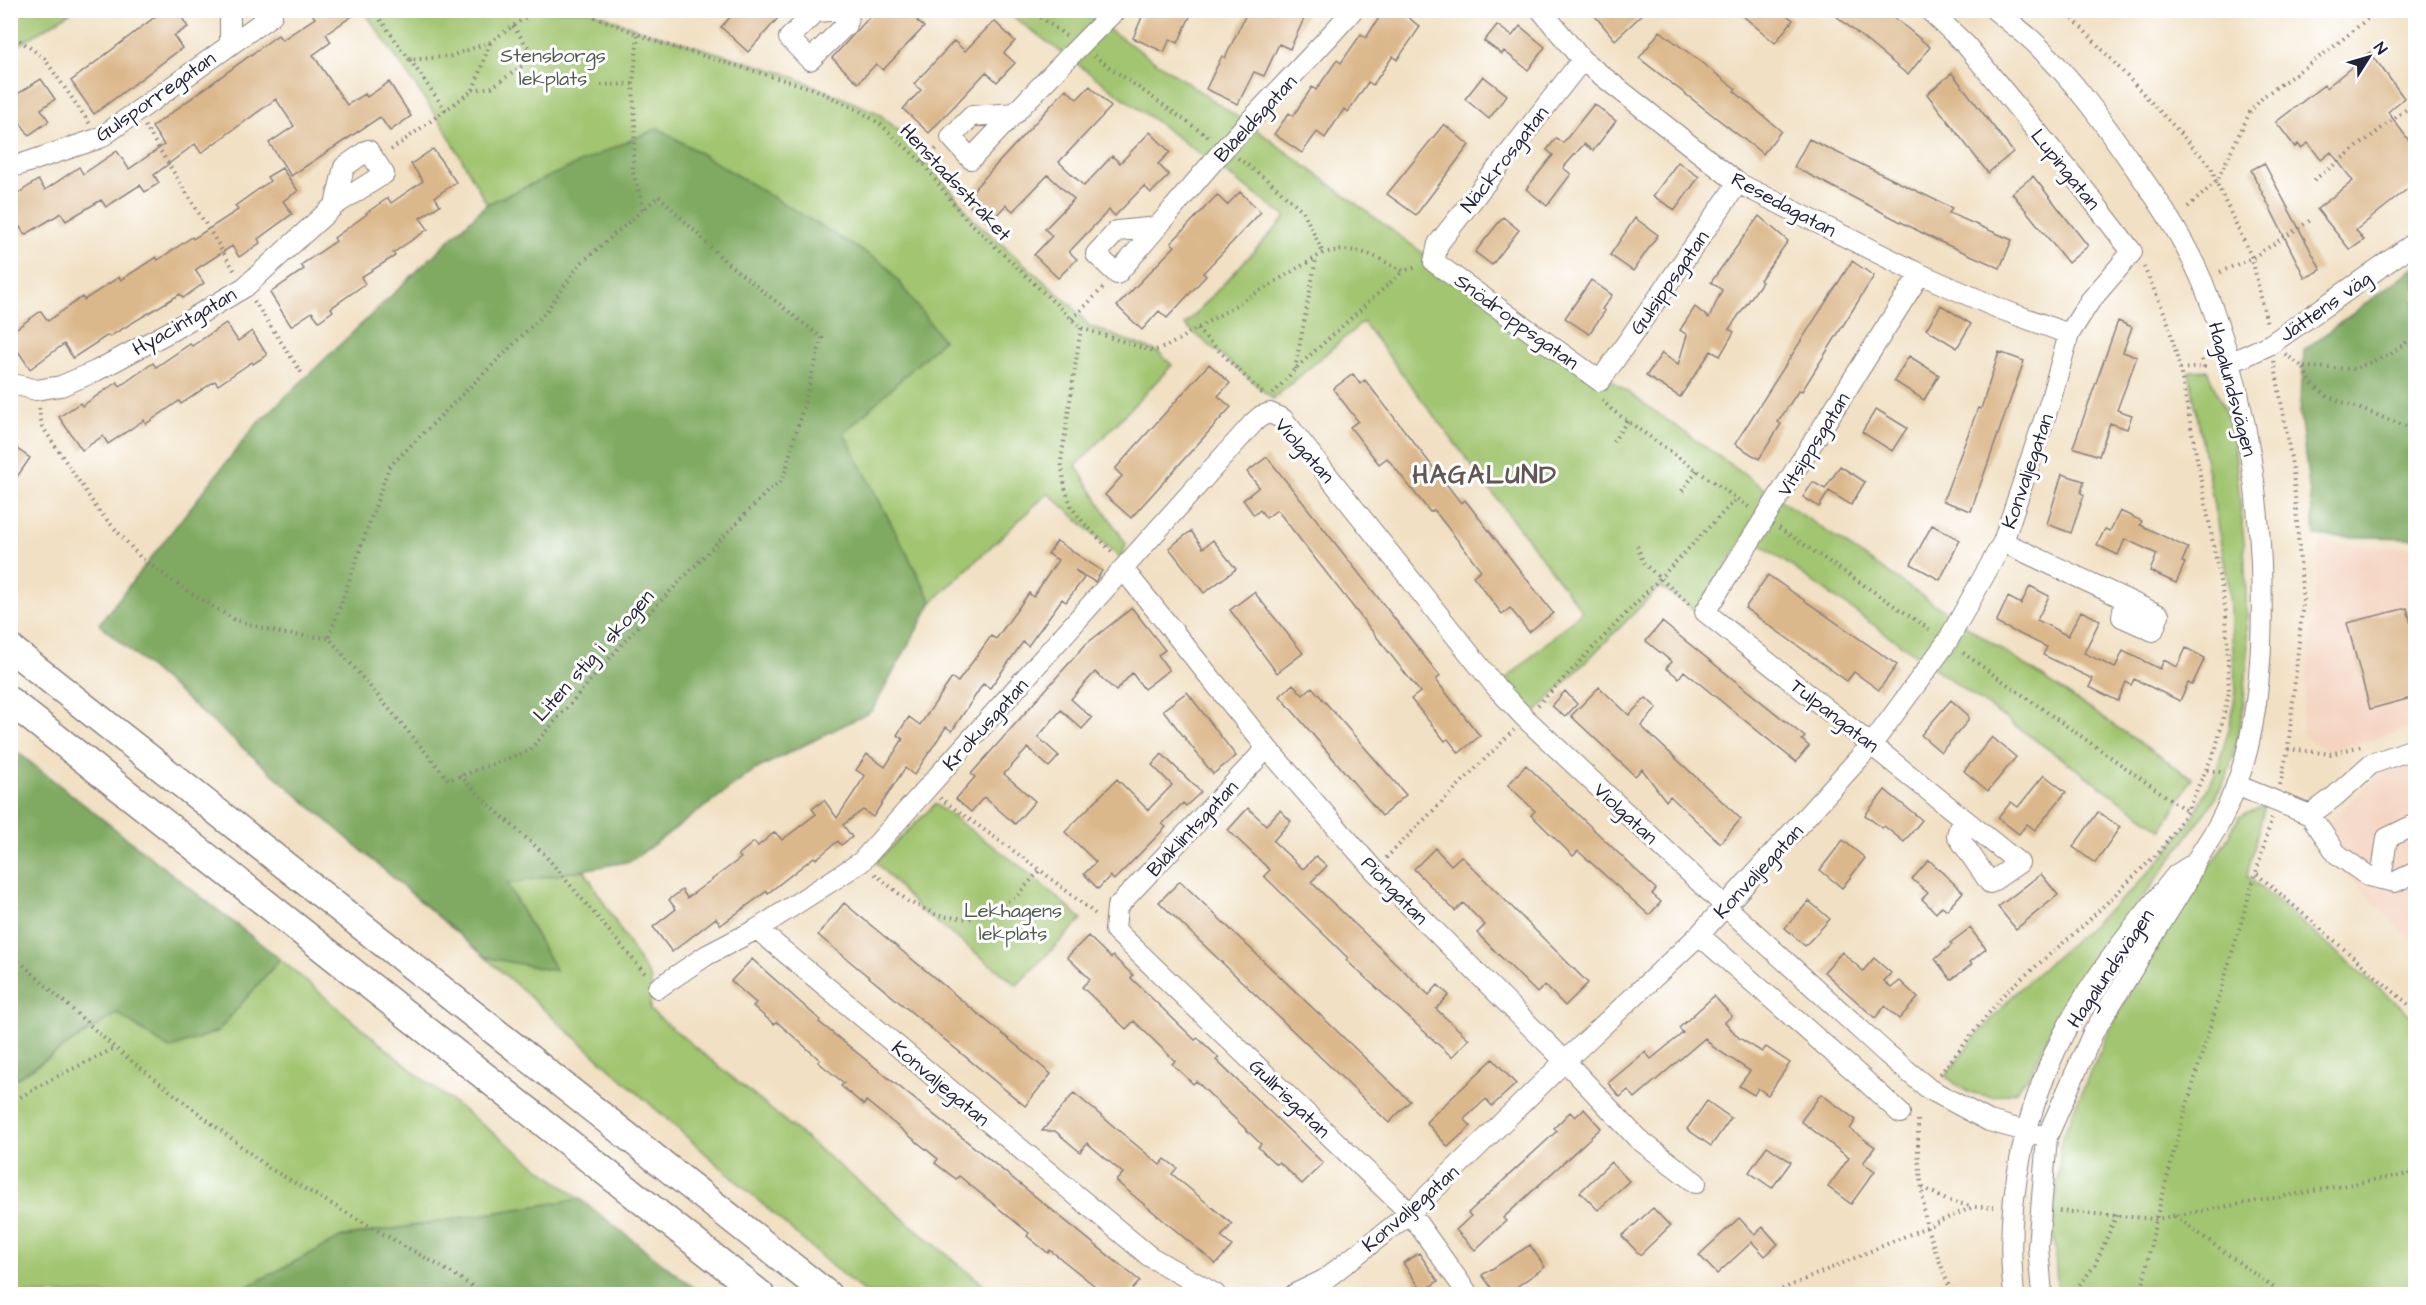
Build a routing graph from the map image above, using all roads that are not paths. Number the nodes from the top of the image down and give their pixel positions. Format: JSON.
{"nodes":[{"id":1,"x":230,"y":10,"type":"edge"},
{"id":2,"x":270,"y":10,"type":"edge"},
{"id":3,"x":843,"y":10,"type":"edge"},
{"id":4,"x":850,"y":10,"type":"edge"},
{"id":5,"x":1116,"y":10,"type":"edge"},
{"id":6,"x":1353,"y":10,"type":"edge"},
{"id":7,"x":1541,"y":10,"type":"edge"},
{"id":8,"x":1929,"y":10,"type":"edge"},
{"id":9,"x":1995,"y":10,"type":"edge"},
{"id":10,"x":230,"y":43,"type":"junction"},
{"id":11,"x":1582,"y":60,"type":"junction"},
{"id":12,"x":1016,"y":113,"type":"dead end"},
{"id":13,"x":10,"y":168,"type":"edge"},
{"id":14,"x":1738,"y":183,"type":"junction"},
{"id":15,"x":335,"y":205,"type":"junction"},
{"id":16,"x":1158,"y":227,"type":"junction"},
{"id":17,"x":2415,"y":242,"type":"edge"},
{"id":18,"x":1434,"y":262,"type":"joint"},
{"id":19,"x":1920,"y":274,"type":"junction"},
{"id":20,"x":2068,"y":334,"type":"junction"},
{"id":21,"x":2230,"y":363,"type":"junction"},
{"id":22,"x":1600,"y":381,"type":"joint"},
{"id":23,"x":10,"y":383,"type":"edge"},
{"id":24,"x":1270,"y":413,"type":"joint"},
{"id":25,"x":2003,"y":542,"type":"junction"},
{"id":26,"x":1123,"y":569,"type":"junction"},
{"id":27,"x":2125,"y":599,"type":"dead end"},
{"id":28,"x":1705,"y":612,"type":"joint"},
{"id":29,"x":10,"y":648,"type":"edge"},
{"id":30,"x":10,"y":701,"type":"edge"},
{"id":31,"x":1872,"y":744,"type":"junction"},
{"id":32,"x":1267,"y":748,"type":"junction"},
{"id":33,"x":2415,"y":748,"type":"edge"},
{"id":34,"x":2236,"y":785,"type":"junction"},
{"id":35,"x":2310,"y":815,"type":"junction"},
{"id":36,"x":1962,"y":819,"type":"dead end"},
{"id":37,"x":2415,"y":824,"type":"edge"},
{"id":38,"x":2192,"y":864,"type":"junction"},
{"id":39,"x":2415,"y":872,"type":"edge"},
{"id":40,"x":2381,"y":879,"type":"junction"},
{"id":41,"x":1725,"y":906,"type":"junction"},
{"id":42,"x":757,"y":929,"type":"junction"},
{"id":43,"x":1115,"y":930,"type":"joint"},
{"id":44,"x":1699,"y":935,"type":"junction"},
{"id":45,"x":658,"y":988,"type":"road end"},
{"id":46,"x":1565,"y":1061,"type":"junction"},
{"id":47,"x":1899,"y":1113,"type":"dead end"},
{"id":48,"x":2026,"y":1130,"type":"junction"},
{"id":49,"x":2046,"y":1137,"type":"junction"},
{"id":50,"x":1696,"y":1183,"type":"dead end"},
{"id":51,"x":1410,"y":1213,"type":"junction"},
{"id":52,"x":760,"y":1294,"type":"edge"},
{"id":53,"x":827,"y":1294,"type":"edge"},
{"id":54,"x":1215,"y":1294,"type":"edge"},
{"id":55,"x":1295,"y":1294,"type":"edge"},
{"id":56,"x":1468,"y":1294,"type":"edge"},
{"id":57,"x":2014,"y":1294,"type":"edge"},
{"id":58,"x":2042,"y":1294,"type":"edge"}],
"edges":[{"from":1,"to":10,"type":"street","name":"Gulsporregatan"},
{"from":2,"to":10,"type":"street","name":"Gulsporregatan"},
{"from":3,"to":4,"type":"street"},
{"from":5,"to":12,"type":"street"},
{"from":6,"to":16,"type":"street","name":"Blåeldsgatan"},
{"from":7,"to":11,"type":"street","name":"Resedagatan"},
{"from":8,"to":20,"type":"street","name":"Lupingatan"},
{"from":9,"to":21,"type":"street","name":"Hagalundsvägen"},
{"from":10,"to":13,"type":"street","name":"Gulsporregatan"},
{"from":11,"to":14,"type":"street","name":"Resedagatan"},
{"from":11,"to":18,"type":"street","name":"Näckrosgatan"},
{"from":14,"to":19,"type":"street","name":"Resedagatan"},
{"from":14,"to":22,"type":"street","name":"Gulsippsgatan"},
{"from":15,"to":15,"type":"street","name":"Hyacintgatan"},
{"from":15,"to":23,"type":"street","name":"Hyacintgatan"},
{"from":16,"to":16,"type":"street","name":"Blåeldsgatan"},
{"from":17,"to":21,"type":"street","name":"Jättens väg"},
{"from":18,"to":22,"type":"street","name":"Snödroppsgatan"},
{"from":19,"to":20,"type":"street","name":"Resedagatan"},
{"from":19,"to":28,"type":"street","name":"Vitsippsgatan"},
{"from":20,"to":25,"type":"street","name":"Konvaljegatan"},
{"from":21,"to":34,"type":"street","name":"Hagalundsvägen"},
{"from":24,"to":26,"type":"street","name":"Krokusgatan"},
{"from":24,"to":41,"type":"street","name":"Violgatan"},
{"from":25,"to":27,"type":"street"},
{"from":25,"to":31,"type":"street","name":"Konvaljegatan"},
{"from":26,"to":32,"type":"street","name":"Piongatan"},
{"from":26,"to":42,"type":"street","name":"Krokusgatan"},
{"from":28,"to":31,"type":"street","name":"Tulpangatan"},
{"from":29,"to":53,"type":"highway"},
{"from":30,"to":52,"type":"highway"},
{"from":31,"to":36,"type":"street","name":"Tulpangatan"},
{"from":31,"to":41,"type":"street","name":"Konvaljegatan"},
{"from":32,"to":43,"type":"street","name":"Blåklintsgatan"},
{"from":32,"to":46,"type":"street","name":"Piongatan"},
{"from":33,"to":35,"type":"street"},
{"from":34,"to":35,"type":"street"},
{"from":34,"to":38,"type":"street","name":"Hagalundsvägen"},
{"from":35,"to":40,"type":"street"},
{"from":37,"to":40,"type":"street"},
{"from":38,"to":48,"type":"street","name":"Hagalundsvägen"},
{"from":38,"to":49,"type":"street","name":"Hagalundsvägen"},
{"from":39,"to":40,"type":"street"},
{"from":41,"to":44,"type":"street","name":"Konvaljegatan"},
{"from":41,"to":48,"type":"street","name":"Violgatan"},
{"from":42,"to":45,"type":"street","name":"Krokusgatan"},
{"from":42,"to":54,"type":"street","name":"Konvaljegatan"},
{"from":43,"to":51,"type":"street","name":"Gullrisgatan"},
{"from":44,"to":46,"type":"street","name":"Konvaljegatan"},
{"from":44,"to":47,"type":"street"},
{"from":46,"to":50,"type":"street","name":"Piongatan"},
{"from":46,"to":51,"type":"street","name":"Konvaljegatan"},
{"from":48,"to":49,"type":"street","name":"Violgatan"},
{"from":48,"to":57,"type":"street","name":"Hagalundsvägen"},
{"from":49,"to":58,"type":"street","name":"Hagalundsvägen"},
{"from":51,"to":55,"type":"street","name":"Konvaljegatan"},
{"from":51,"to":56,"type":"street","name":"Gullrisgatan"}]}
